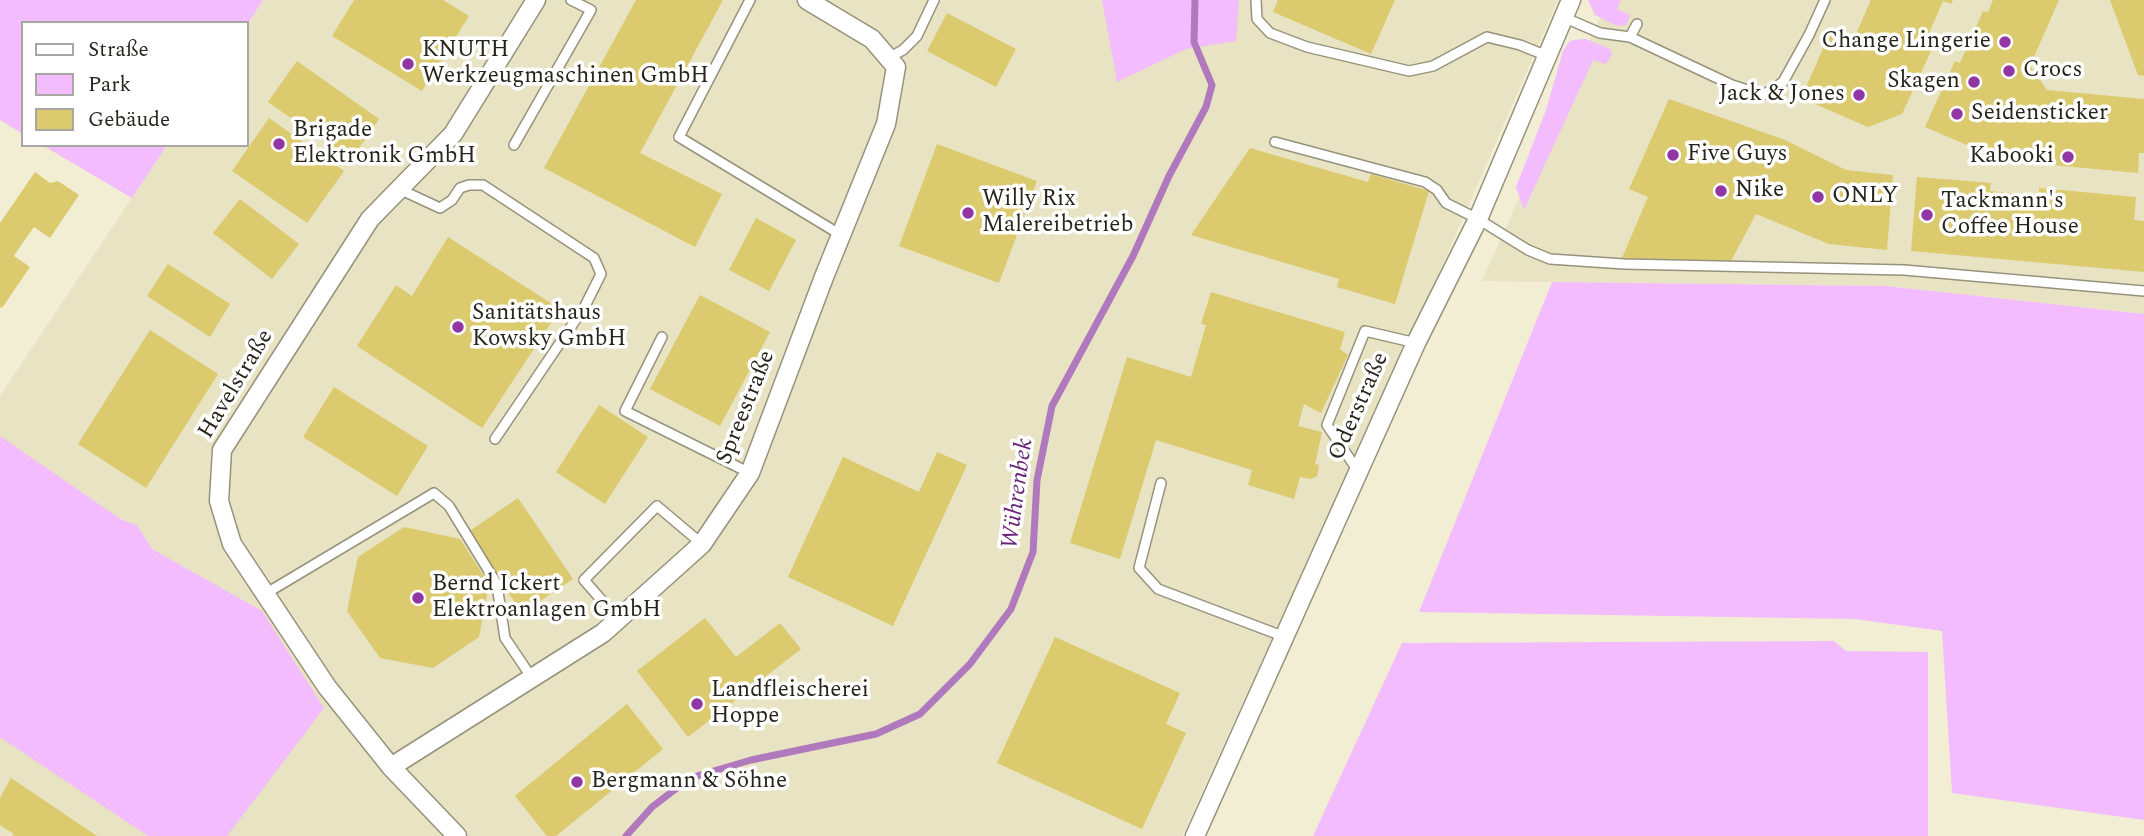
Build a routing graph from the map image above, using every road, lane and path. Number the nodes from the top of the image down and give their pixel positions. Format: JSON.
{"nodes":[{"id":1,"x":536,"y":0,"type":"edge"},
{"id":2,"x":571,"y":0,"type":"edge"},
{"id":3,"x":750,"y":0,"type":"edge"},
{"id":4,"x":807,"y":0,"type":"edge"},
{"id":5,"x":934,"y":0,"type":"edge"},
{"id":6,"x":1256,"y":0,"type":"edge"},
{"id":7,"x":1571,"y":0,"type":"edge"},
{"id":8,"x":1825,"y":0,"type":"edge"},
{"id":9,"x":1563,"y":17,"type":"junction"},
{"id":10,"x":1637,"y":24,"type":"dead end"},
{"id":11,"x":1625,"y":36,"type":"junction"},
{"id":12,"x":1547,"y":56,"type":"junction"},
{"id":13,"x":888,"y":58,"type":"junction"},
{"id":14,"x":1275,"y":142,"type":"dead end"},
{"id":15,"x":514,"y":145,"type":"dead end"},
{"id":16,"x":399,"y":189,"type":"junction"},
{"id":17,"x":1478,"y":219,"type":"junction"},
{"id":18,"x":841,"y":235,"type":"junction"},
{"id":19,"x":2144,"y":291,"type":"edge"},
{"id":20,"x":662,"y":337,"type":"dead end"},
{"id":21,"x":1416,"y":344,"type":"junction"},
{"id":22,"x":495,"y":439,"type":"dead end"},
{"id":23,"x":1358,"y":471,"type":"junction"},
{"id":24,"x":750,"y":473,"type":"junction"},
{"id":25,"x":1161,"y":483,"type":"dead end"},
{"id":26,"x":702,"y":544,"type":"junction"},
{"id":27,"x":265,"y":594,"type":"junction"},
{"id":28,"x":618,"y":619,"type":"junction"},
{"id":29,"x":1285,"y":637,"type":"junction"},
{"id":30,"x":532,"y":678,"type":"junction"},
{"id":31,"x":391,"y":767,"type":"junction"},
{"id":32,"x":457,"y":836,"type":"edge"},
{"id":33,"x":1195,"y":836,"type":"edge"}],
"edges":[{"from":1,"to":16,"type":"street","name":"Havelstraße"},
{"from":2,"to":15,"type":"lane"},
{"from":3,"to":18,"type":"lane"},
{"from":4,"to":13,"type":"street"},
{"from":5,"to":13,"type":"lane"},
{"from":6,"to":12,"type":"lane"},
{"from":7,"to":9,"type":"street","name":"Oderstraße"},
{"from":8,"to":11,"type":"lane"},
{"from":9,"to":11,"type":"lane"},
{"from":9,"to":12,"type":"street","name":"Oderstraße"},
{"from":10,"to":11,"type":"lane"},
{"from":12,"to":17,"type":"street","name":"Oderstraße"},
{"from":13,"to":18,"type":"street","name":"Spreestraße"},
{"from":14,"to":17,"type":"lane"},
{"from":16,"to":22,"type":"lane"},
{"from":16,"to":27,"type":"street","name":"Havelstraße"},
{"from":17,"to":19,"type":"lane"},
{"from":17,"to":21,"type":"street","name":"Oderstraße"},
{"from":18,"to":24,"type":"street","name":"Spreestraße"},
{"from":20,"to":24,"type":"lane"},
{"from":21,"to":23,"type":"street","name":"Oderstraße"},
{"from":21,"to":23,"type":"lane"},
{"from":23,"to":29,"type":"street","name":"Oderstraße"},
{"from":24,"to":26,"type":"street","name":"Spreestraße"},
{"from":25,"to":29,"type":"lane"},
{"from":26,"to":28,"type":"street","name":"Spreestraße"},
{"from":26,"to":28,"type":"lane"},
{"from":27,"to":30,"type":"lane"},
{"from":27,"to":31,"type":"street","name":"Havelstraße"},
{"from":28,"to":30,"type":"street","name":"Spreestraße"},
{"from":29,"to":33,"type":"street","name":"Oderstraße"},
{"from":30,"to":31,"type":"street","name":"Spreestraße"},
{"from":31,"to":32,"type":"street","name":"Havelstraße"}]}
